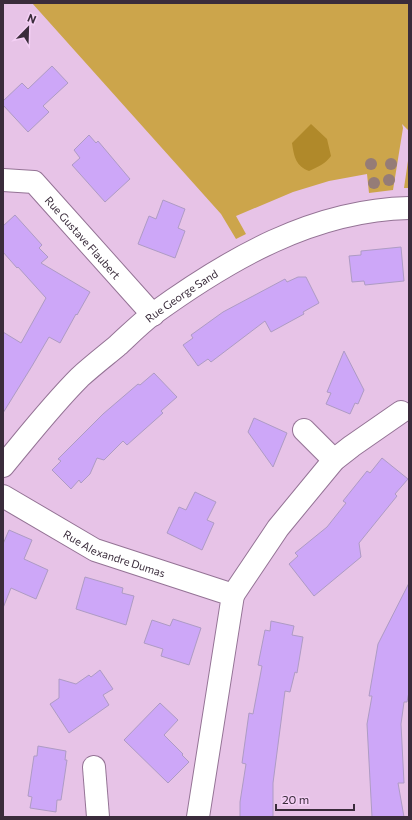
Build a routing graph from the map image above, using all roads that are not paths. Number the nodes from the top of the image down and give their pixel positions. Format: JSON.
{"nodes":[{"id":1,"x":3,"y":180,"type":"edge"},
{"id":2,"x":409,"y":208,"type":"edge"},
{"id":3,"x":152,"y":315,"type":"junction"},
{"id":4,"x":401,"y":412,"type":"dead end"},
{"id":5,"x":304,"y":430,"type":"dead end"},
{"id":6,"x":334,"y":460,"type":"junction"},
{"id":7,"x":3,"y":466,"type":"edge"},
{"id":8,"x":3,"y":496,"type":"edge"},
{"id":9,"x":233,"y":595,"type":"junction"},
{"id":10,"x":94,"y":767,"type":"dead end"},
{"id":11,"x":98,"y":817,"type":"edge"},
{"id":12,"x":198,"y":817,"type":"edge"}],
"edges":[{"from":1,"to":3,"type":"street","name":"Rue Gustave Flaubert"},
{"from":2,"to":3,"type":"street","name":"Rue George Sand"},
{"from":3,"to":7,"type":"street","name":"Rue George Sand"},
{"from":4,"to":6,"type":"street"},
{"from":5,"to":6,"type":"street"},
{"from":6,"to":9,"type":"street"},
{"from":8,"to":9,"type":"street","name":"Rue Alexandre Dumas"},
{"from":9,"to":12,"type":"street"},
{"from":10,"to":11,"type":"street"}]}
